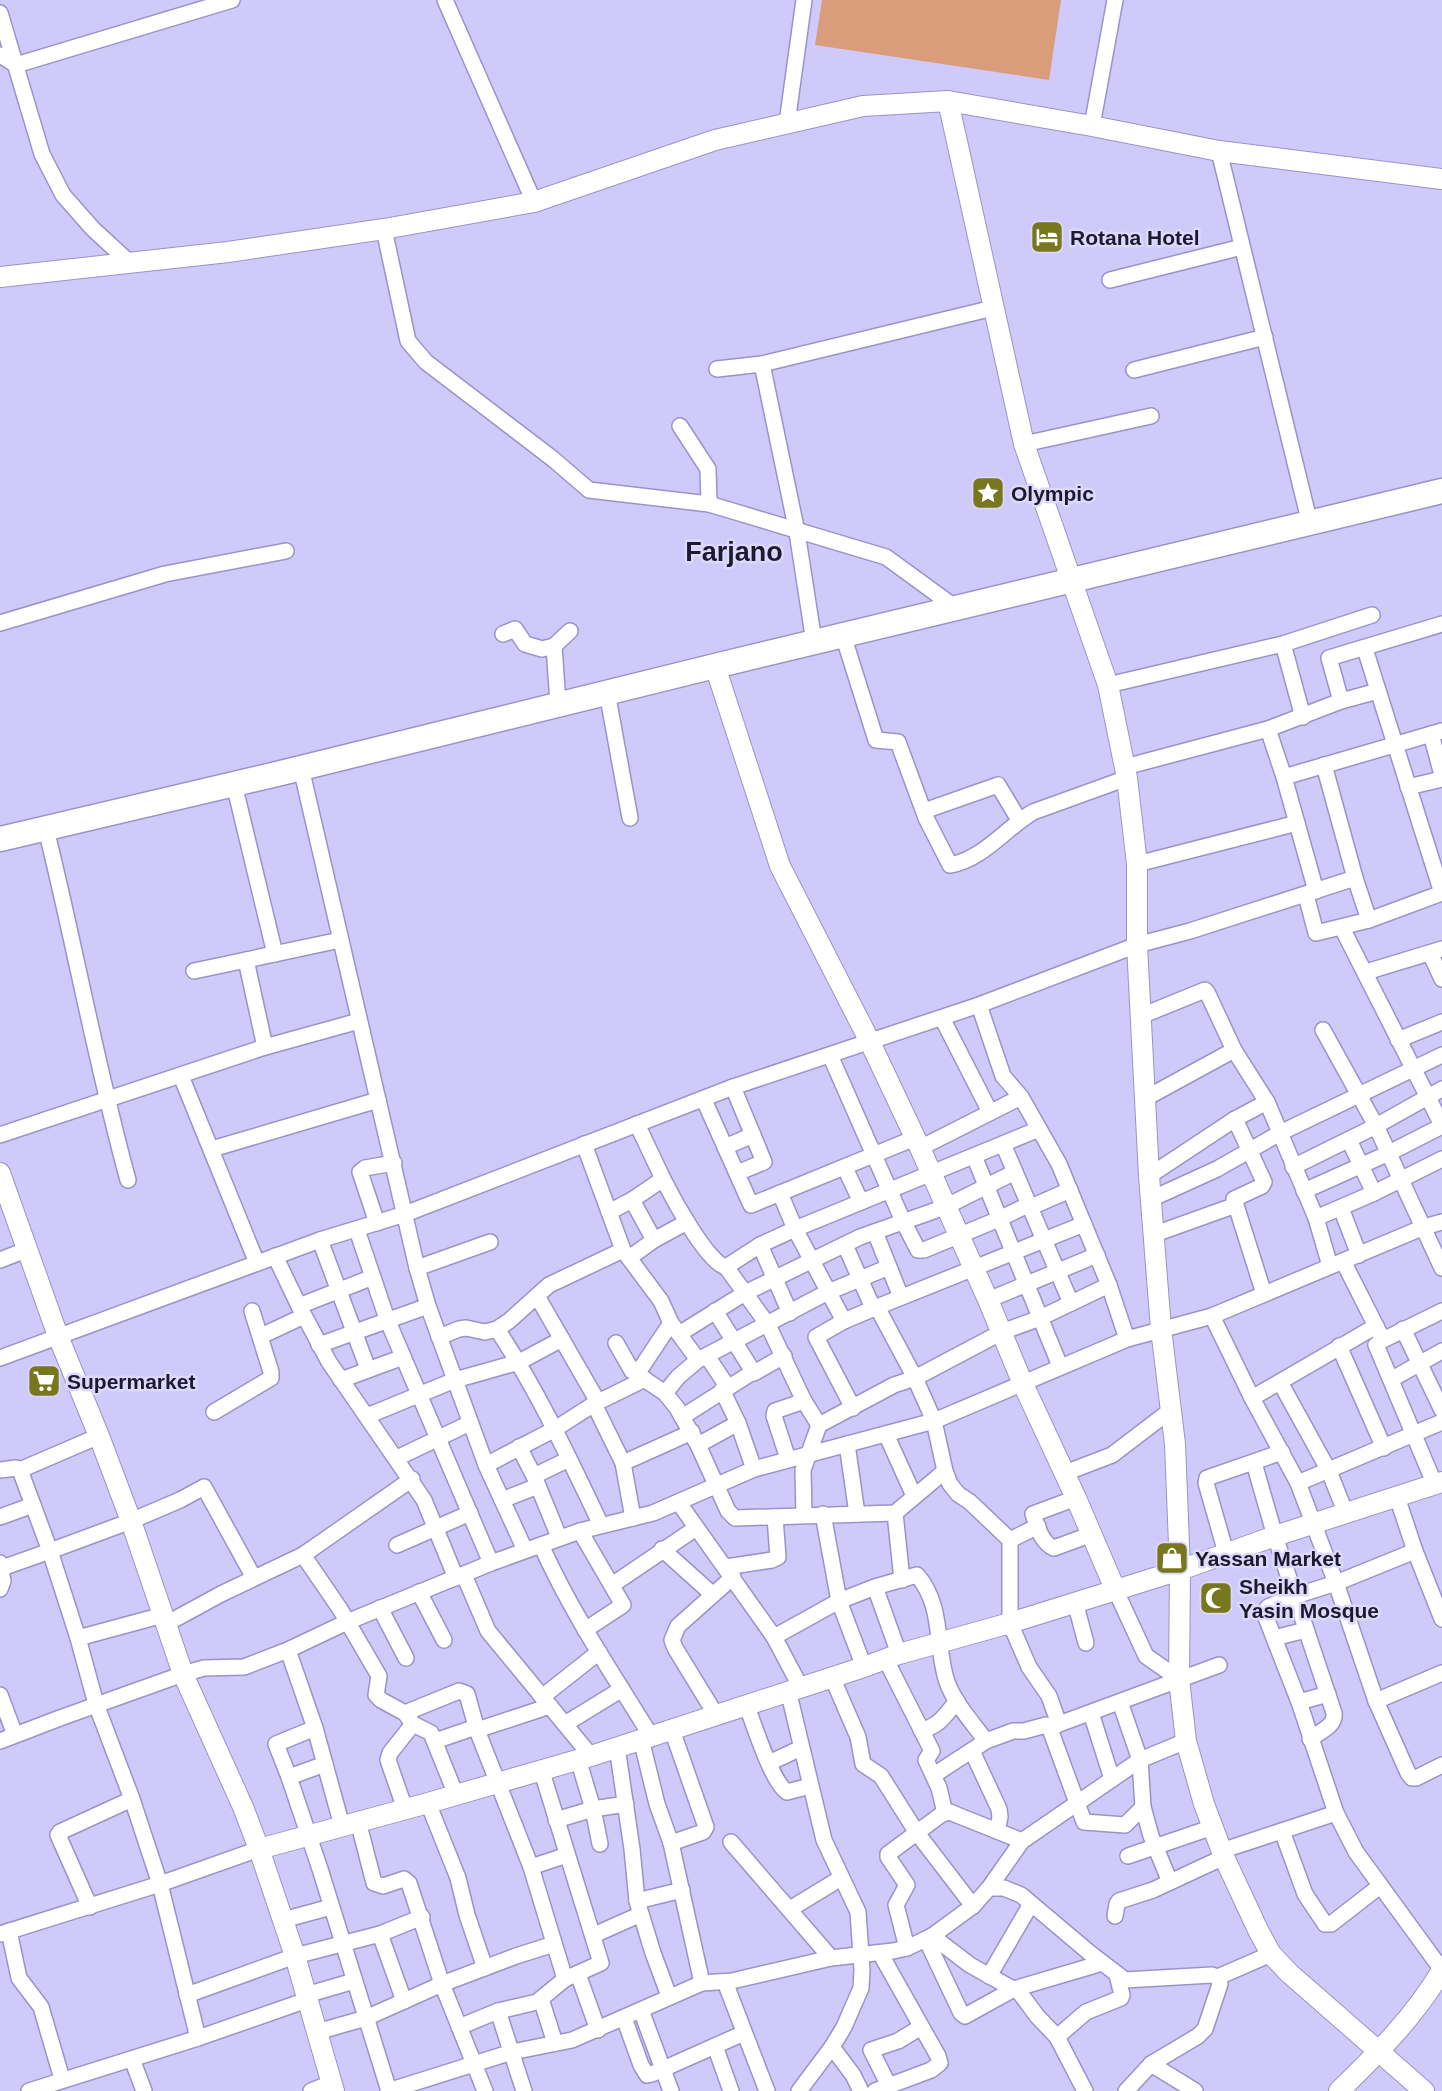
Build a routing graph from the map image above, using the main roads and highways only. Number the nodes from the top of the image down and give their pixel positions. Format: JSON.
{"nodes":[{"id":1,"x":1442,"y":491,"type":"edge"},
{"id":2,"x":0,"y":839,"type":"edge"}],
"edges":[{"from":1,"to":2,"type":"main road"}]}
